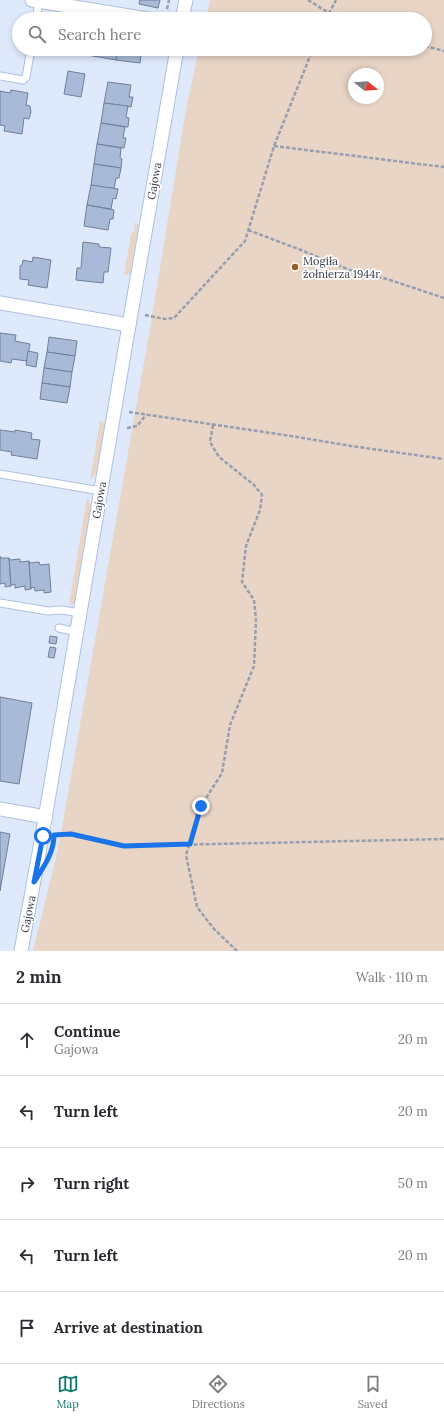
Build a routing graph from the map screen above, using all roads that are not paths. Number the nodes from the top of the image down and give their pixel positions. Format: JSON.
{"nodes":[{"id":1,"x":186,"y":0,"type":"edge"},
{"id":2,"x":36,"y":1,"type":"edge"},
{"id":3,"x":36,"y":12,"type":"edge"},
{"id":4,"x":104,"y":12,"type":"edge"},
{"id":5,"x":183,"y":12,"type":"edge"},
{"id":6,"x":30,"y":56,"type":"edge"},
{"id":7,"x":176,"y":56,"type":"edge"},
{"id":8,"x":0,"y":76,"type":"edge"},
{"id":9,"x":0,"y":303,"type":"edge"},
{"id":10,"x":129,"y":325,"type":"junction"},
{"id":11,"x":0,"y":474,"type":"edge"},
{"id":12,"x":101,"y":491,"type":"junction"},
{"id":13,"x":0,"y":603,"type":"edge"},
{"id":14,"x":80,"y":613,"type":"junction"},
{"id":15,"x":59,"y":628,"type":"dead end"},
{"id":16,"x":77,"y":632,"type":"junction"},
{"id":17,"x":0,"y":809,"type":"edge"},
{"id":18,"x":46,"y":817,"type":"junction"},
{"id":19,"x":21,"y":951,"type":"edge"}],
"edges":[{"from":1,"to":5,"type":"street"},
{"from":2,"to":3,"type":"lane"},
{"from":2,"to":4,"type":"street"},
{"from":6,"to":8,"type":"lane"},
{"from":7,"to":10,"type":"street","name":"Gajowa"},
{"from":9,"to":10,"type":"street"},
{"from":10,"to":12,"type":"street","name":"Gajowa"},
{"from":11,"to":12,"type":"lane"},
{"from":12,"to":14,"type":"street","name":"Gajowa"},
{"from":13,"to":14,"type":"lane"},
{"from":14,"to":16,"type":"street","name":"Gajowa"},
{"from":15,"to":16,"type":"lane"},
{"from":16,"to":18,"type":"street","name":"Gajowa"},
{"from":17,"to":18,"type":"street"},
{"from":18,"to":19,"type":"street","name":"Gajowa"}]}
